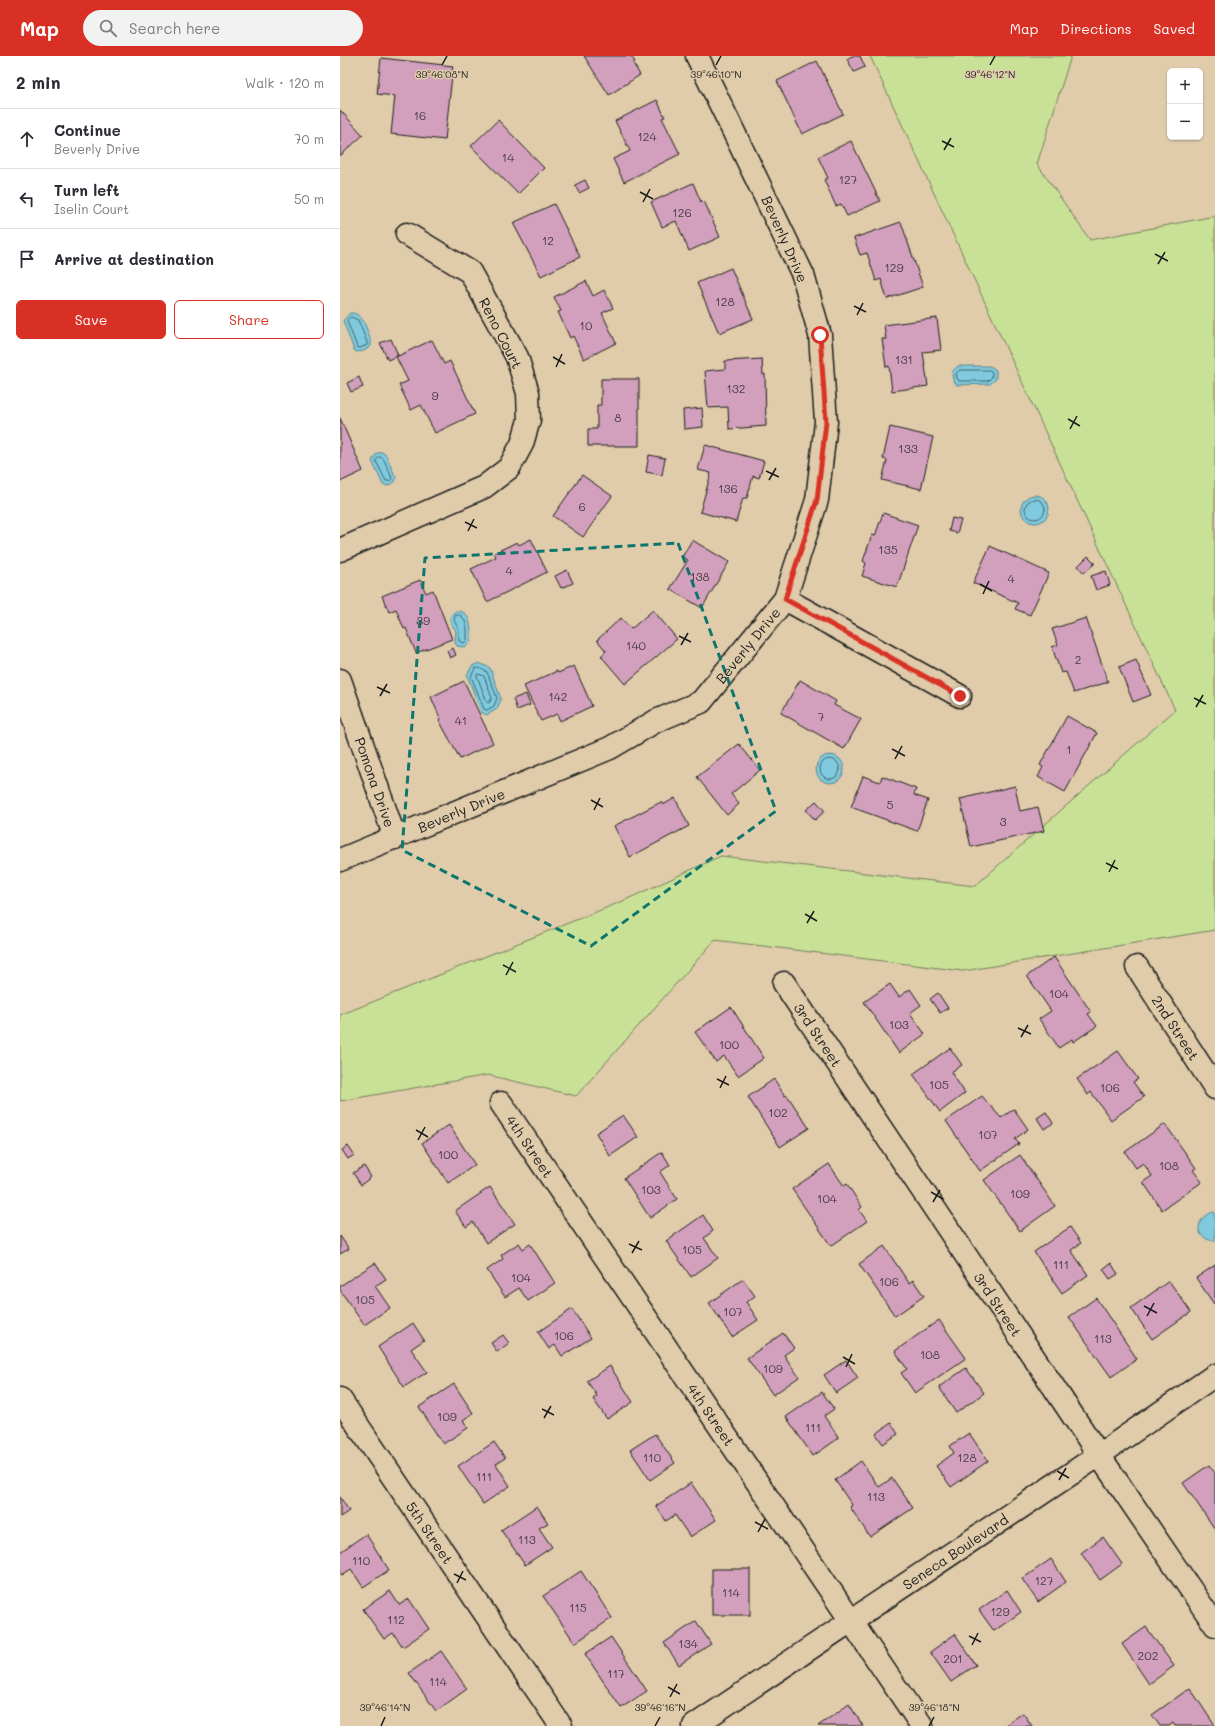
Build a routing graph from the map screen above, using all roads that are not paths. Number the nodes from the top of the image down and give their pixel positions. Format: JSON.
{"nodes":[{"id":1,"x":697,"y":56,"type":"edge"},
{"id":2,"x":407,"y":234,"type":"dead end"},
{"id":3,"x":340,"y":550,"type":"edge"},
{"id":4,"x":785,"y":599,"type":"junction"},
{"id":5,"x":340,"y":680,"type":"edge"},
{"id":6,"x":960,"y":696,"type":"dead end"},
{"id":7,"x":395,"y":838,"type":"junction"},
{"id":8,"x":340,"y":860,"type":"edge"},
{"id":9,"x":1137,"y":967,"type":"dead end"},
{"id":10,"x":784,"y":983,"type":"dead end"},
{"id":11,"x":1215,"y":1088,"type":"edge"},
{"id":12,"x":501,"y":1103,"type":"dead end"},
{"id":13,"x":1215,"y":1375,"type":"edge"},
{"id":14,"x":340,"y":1399,"type":"edge"},
{"id":15,"x":1099,"y":1455,"type":"junction"},
{"id":16,"x":850,"y":1621,"type":"junction"},
{"id":17,"x":1215,"y":1625,"type":"edge"},
{"id":18,"x":561,"y":1726,"type":"edge"},
{"id":19,"x":694,"y":1726,"type":"edge"},
{"id":20,"x":922,"y":1726,"type":"edge"}],
"edges":[{"from":1,"to":4,"type":"street","name":"Beverly Drive"},
{"from":2,"to":3,"type":"street","name":"Reno Court"},
{"from":4,"to":6,"type":"street"},
{"from":4,"to":7,"type":"street","name":"Beverly Drive"},
{"from":5,"to":7,"type":"street","name":"Pomona Drive"},
{"from":7,"to":8,"type":"street","name":"Beverly Drive"},
{"from":9,"to":11,"type":"street","name":"2nd Street"},
{"from":10,"to":15,"type":"street","name":"3rd Street"},
{"from":12,"to":16,"type":"street","name":"4th Street"},
{"from":13,"to":15,"type":"street","name":"Seneca Boulevard"},
{"from":14,"to":18,"type":"street","name":"5th Street"},
{"from":15,"to":16,"type":"street","name":"Seneca Boulevard"},
{"from":15,"to":17,"type":"street","name":"3rd Street"},
{"from":16,"to":19,"type":"street","name":"Seneca Boulevard"},
{"from":16,"to":20,"type":"street","name":"4th Street"}]}
